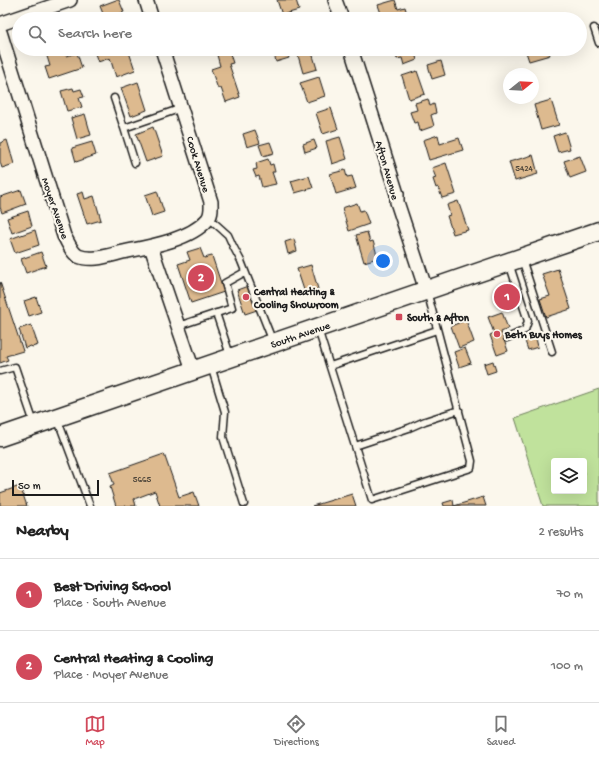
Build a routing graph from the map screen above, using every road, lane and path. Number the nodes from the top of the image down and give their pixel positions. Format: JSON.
{"nodes":[{"id":1,"x":70,"y":0,"type":"edge"},
{"id":2,"x":146,"y":0,"type":"edge"},
{"id":3,"x":335,"y":0,"type":"edge"},
{"id":4,"x":35,"y":12,"type":"edge"},
{"id":5,"x":150,"y":12,"type":"edge"},
{"id":6,"x":339,"y":12,"type":"edge"},
{"id":7,"x":12,"y":20,"type":"edge"},
{"id":8,"x":0,"y":24,"type":"edge"},
{"id":9,"x":594,"y":28,"type":"dead end"},
{"id":10,"x":0,"y":32,"type":"edge"},
{"id":11,"x":599,"y":43,"type":"edge"},
{"id":12,"x":164,"y":56,"type":"edge"},
{"id":13,"x":353,"y":56,"type":"edge"},
{"id":14,"x":114,"y":98,"type":"dead end"},
{"id":15,"x":182,"y":108,"type":"junction"},
{"id":16,"x":124,"y":128,"type":"junction"},
{"id":17,"x":135,"y":163,"type":"dead end"},
{"id":18,"x":209,"y":218,"type":"junction"},
{"id":19,"x":599,"y":231,"type":"edge"},
{"id":20,"x":152,"y":247,"type":"junction"},
{"id":21,"x":515,"y":260,"type":"junction"},
{"id":22,"x":245,"y":272,"type":"junction"},
{"id":23,"x":426,"y":290,"type":"junction"},
{"id":24,"x":216,"y":313,"type":"junction"},
{"id":25,"x":178,"y":326,"type":"junction"},
{"id":26,"x":318,"y":328,"type":"junction"},
{"id":27,"x":437,"y":330,"type":"junction"},
{"id":28,"x":507,"y":338,"type":"dead end"},
{"id":29,"x":274,"y":343,"type":"junction"},
{"id":30,"x":552,"y":352,"type":"dead end"},
{"id":31,"x":231,"y":358,"type":"junction"},
{"id":32,"x":210,"y":365,"type":"junction"},
{"id":33,"x":330,"y":366,"type":"junction"},
{"id":34,"x":192,"y":370,"type":"junction"},
{"id":35,"x":0,"y":371,"type":"edge"},
{"id":36,"x":459,"y":410,"type":"junction"},
{"id":37,"x":56,"y":417,"type":"junction"},
{"id":38,"x":34,"y":424,"type":"junction"},
{"id":39,"x":0,"y":437,"type":"edge"},
{"id":40,"x":355,"y":446,"type":"junction"},
{"id":41,"x":373,"y":503,"type":"edge"},
{"id":42,"x":244,"y":504,"type":"dead end"},
{"id":43,"x":90,"y":506,"type":"edge"}],
"edges":[{"from":1,"to":4,"type":"street"},
{"from":2,"to":5,"type":"street"},
{"from":3,"to":6,"type":"street"},
{"from":7,"to":8,"type":"street"},
{"from":9,"to":11,"type":"lane"},
{"from":10,"to":20,"type":"street","name":"Moyer Avenue"},
{"from":12,"to":15,"type":"street","name":"Cook Avenue"},
{"from":13,"to":23,"type":"street","name":"Afton Avenue"},
{"from":14,"to":16,"type":"lane"},
{"from":15,"to":16,"type":"lane"},
{"from":15,"to":18,"type":"street","name":"Cook Avenue"},
{"from":16,"to":17,"type":"lane"},
{"from":18,"to":20,"type":"street"},
{"from":18,"to":22,"type":"lane"},
{"from":19,"to":21,"type":"main road","name":"South Avenue"},
{"from":20,"to":25,"type":"street"},
{"from":21,"to":23,"type":"main road","name":"South Avenue"},
{"from":21,"to":28,"type":"lane"},
{"from":21,"to":30,"type":"lane"},
{"from":22,"to":24,"type":"lane"},
{"from":22,"to":29,"type":"lane"},
{"from":23,"to":26,"type":"main road","name":"South Avenue"},
{"from":23,"to":27,"type":"lane"},
{"from":24,"to":25,"type":"lane"},
{"from":24,"to":31,"type":"lane"},
{"from":25,"to":34,"type":"street"},
{"from":26,"to":29,"type":"main road","name":"South Avenue"},
{"from":26,"to":33,"type":"lane"},
{"from":27,"to":33,"type":"lane"},
{"from":27,"to":36,"type":"lane"},
{"from":29,"to":31,"type":"main road","name":"South Avenue"},
{"from":31,"to":32,"type":"main road","name":"South Avenue"},
{"from":32,"to":34,"type":"main road","name":"South Avenue"},
{"from":32,"to":42,"type":"lane"},
{"from":33,"to":40,"type":"lane"},
{"from":34,"to":37,"type":"main road","name":"South Avenue"},
{"from":35,"to":38,"type":"lane"},
{"from":36,"to":40,"type":"lane"},
{"from":36,"to":41,"type":"lane"},
{"from":37,"to":38,"type":"main road","name":"South Avenue"},
{"from":37,"to":43,"type":"lane"},
{"from":38,"to":39,"type":"main road","name":"South Avenue"},
{"from":40,"to":41,"type":"lane"}]}
